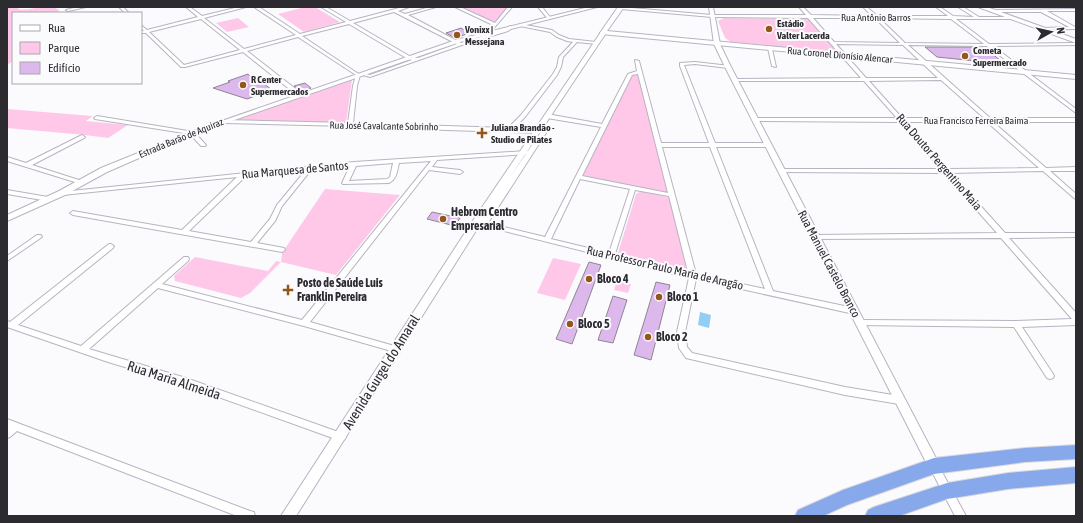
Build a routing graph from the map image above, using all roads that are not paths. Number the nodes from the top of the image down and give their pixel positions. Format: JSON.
{"nodes":[{"id":1,"x":84,"y":7,"type":"edge"},
{"id":2,"x":188,"y":7,"type":"edge"},
{"id":3,"x":244,"y":7,"type":"edge"},
{"id":4,"x":256,"y":7,"type":"edge"},
{"id":5,"x":323,"y":7,"type":"edge"},
{"id":6,"x":389,"y":7,"type":"edge"},
{"id":7,"x":407,"y":7,"type":"edge"},
{"id":8,"x":434,"y":7,"type":"edge"},
{"id":9,"x":457,"y":7,"type":"edge"},
{"id":10,"x":510,"y":7,"type":"edge"},
{"id":11,"x":540,"y":7,"type":"edge"},
{"id":12,"x":595,"y":7,"type":"edge"},
{"id":13,"x":621,"y":7,"type":"edge"},
{"id":14,"x":711,"y":7,"type":"edge"},
{"id":15,"x":801,"y":7,"type":"edge"},
{"id":16,"x":865,"y":7,"type":"edge"},
{"id":17,"x":938,"y":7,"type":"edge"},
{"id":18,"x":960,"y":7,"type":"edge"},
{"id":19,"x":981,"y":7,"type":"edge"},
{"id":20,"x":1036,"y":7,"type":"edge"},
{"id":21,"x":68,"y":10,"type":"dead end"},
{"id":22,"x":394,"y":10,"type":"junction"},
{"id":23,"x":1042,"y":10,"type":"junction"},
{"id":24,"x":1076,"y":10,"type":"edge"},
{"id":25,"x":992,"y":11,"type":"junction"},
{"id":26,"x":405,"y":15,"type":"junction"},
{"id":27,"x":712,"y":16,"type":"junction"},
{"id":28,"x":201,"y":17,"type":"junction"},
{"id":29,"x":810,"y":17,"type":"junction"},
{"id":30,"x":876,"y":17,"type":"junction"},
{"id":31,"x":549,"y":18,"type":"junction"},
{"id":32,"x":952,"y":18,"type":"junction"},
{"id":33,"x":978,"y":18,"type":"junction"},
{"id":34,"x":1011,"y":18,"type":"junction"},
{"id":35,"x":349,"y":22,"type":"junction"},
{"id":36,"x":495,"y":24,"type":"junction"},
{"id":37,"x":521,"y":25,"type":"junction"},
{"id":38,"x":142,"y":27,"type":"edge"},
{"id":39,"x":538,"y":28,"type":"junction"},
{"id":40,"x":1075,"y":28,"type":"edge"},
{"id":41,"x":509,"y":29,"type":"junction"},
{"id":42,"x":1045,"y":29,"type":"junction"},
{"id":43,"x":146,"y":31,"type":"junction"},
{"id":44,"x":142,"y":32,"type":"edge"},
{"id":45,"x":492,"y":32,"type":"junction"},
{"id":46,"x":603,"y":33,"type":"junction"},
{"id":47,"x":484,"y":35,"type":"junction"},
{"id":48,"x":299,"y":37,"type":"junction"},
{"id":49,"x":576,"y":41,"type":"junction"},
{"id":50,"x":1076,"y":41,"type":"edge"},
{"id":51,"x":459,"y":43,"type":"junction"},
{"id":52,"x":596,"y":43,"type":"junction"},
{"id":53,"x":717,"y":44,"type":"junction"},
{"id":54,"x":835,"y":44,"type":"junction"},
{"id":55,"x":906,"y":44,"type":"junction"},
{"id":56,"x":1076,"y":44,"type":"edge"},
{"id":57,"x":989,"y":45,"type":"junction"},
{"id":58,"x":770,"y":49,"type":"junction"},
{"id":59,"x":245,"y":51,"type":"junction"},
{"id":60,"x":429,"y":51,"type":"junction"},
{"id":61,"x":438,"y":52,"type":"junction"},
{"id":62,"x":845,"y":55,"type":"junction"},
{"id":63,"x":410,"y":58,"type":"junction"},
{"id":64,"x":418,"y":59,"type":"junction"},
{"id":65,"x":637,"y":61,"type":"dead end"},
{"id":66,"x":925,"y":64,"type":"junction"},
{"id":67,"x":774,"y":66,"type":"dead end"},
{"id":68,"x":728,"y":67,"type":"junction"},
{"id":69,"x":639,"y":72,"type":"junction"},
{"id":70,"x":1024,"y":73,"type":"junction"},
{"id":71,"x":360,"y":75,"type":"junction"},
{"id":72,"x":1076,"y":77,"type":"edge"},
{"id":73,"x":943,"y":79,"type":"junction"},
{"id":74,"x":735,"y":80,"type":"junction"},
{"id":75,"x":867,"y":80,"type":"junction"},
{"id":76,"x":300,"y":95,"type":"junction"},
{"id":77,"x":1076,"y":111,"type":"edge"},
{"id":78,"x":550,"y":117,"type":"junction"},
{"id":79,"x":97,"y":118,"type":"dead end"},
{"id":80,"x":756,"y":120,"type":"junction"},
{"id":81,"x":988,"y":120,"type":"junction"},
{"id":82,"x":1076,"y":120,"type":"edge"},
{"id":83,"x":224,"y":121,"type":"junction"},
{"id":84,"x":903,"y":121,"type":"junction"},
{"id":85,"x":350,"y":126,"type":"junction"},
{"id":86,"x":603,"y":126,"type":"junction"},
{"id":87,"x":509,"y":130,"type":"junction"},
{"id":88,"x":540,"y":131,"type":"junction"},
{"id":89,"x":192,"y":133,"type":"junction"},
{"id":90,"x":82,"y":137,"type":"dead end"},
{"id":91,"x":203,"y":145,"type":"dead end"},
{"id":92,"x":659,"y":145,"type":"junction"},
{"id":93,"x":712,"y":145,"type":"junction"},
{"id":94,"x":768,"y":145,"type":"junction"},
{"id":95,"x":525,"y":154,"type":"junction"},
{"id":96,"x":7,"y":159,"type":"edge"},
{"id":97,"x":435,"y":159,"type":"junction"},
{"id":98,"x":396,"y":161,"type":"junction"},
{"id":99,"x":354,"y":164,"type":"junction"},
{"id":100,"x":27,"y":165,"type":"junction"},
{"id":101,"x":310,"y":168,"type":"junction"},
{"id":102,"x":428,"y":168,"type":"junction"},
{"id":103,"x":1076,"y":169,"type":"edge"},
{"id":104,"x":1045,"y":170,"type":"junction"},
{"id":105,"x":781,"y":171,"type":"junction"},
{"id":106,"x":946,"y":171,"type":"junction"},
{"id":107,"x":460,"y":172,"type":"dead end"},
{"id":108,"x":243,"y":175,"type":"junction"},
{"id":109,"x":580,"y":177,"type":"junction"},
{"id":110,"x":80,"y":182,"type":"junction"},
{"id":111,"x":633,"y":188,"type":"junction"},
{"id":112,"x":7,"y":192,"type":"edge"},
{"id":113,"x":62,"y":193,"type":"junction"},
{"id":114,"x":671,"y":196,"type":"junction"},
{"id":115,"x":1076,"y":196,"type":"edge"},
{"id":116,"x":48,"y":199,"type":"junction"},
{"id":117,"x":73,"y":213,"type":"dead end"},
{"id":118,"x":7,"y":218,"type":"edge"},
{"id":119,"x":477,"y":224,"type":"junction"},
{"id":120,"x":182,"y":233,"type":"junction"},
{"id":121,"x":1076,"y":235,"type":"edge"},
{"id":122,"x":1003,"y":236,"type":"junction"},
{"id":123,"x":39,"y":237,"type":"dead end"},
{"id":124,"x":815,"y":237,"type":"junction"},
{"id":125,"x":547,"y":240,"type":"junction"},
{"id":126,"x":252,"y":245,"type":"junction"},
{"id":127,"x":112,"y":246,"type":"dead end"},
{"id":128,"x":282,"y":250,"type":"dead end"},
{"id":129,"x":611,"y":256,"type":"junction"},
{"id":130,"x":7,"y":259,"type":"edge"},
{"id":131,"x":186,"y":259,"type":"dead end"},
{"id":132,"x":693,"y":276,"type":"junction"},
{"id":133,"x":156,"y":285,"type":"junction"},
{"id":134,"x":770,"y":293,"type":"junction"},
{"id":135,"x":854,"y":311,"type":"junction"},
{"id":136,"x":1076,"y":318,"type":"edge"},
{"id":137,"x":1076,"y":322,"type":"edge"},
{"id":138,"x":304,"y":323,"type":"junction"},
{"id":139,"x":860,"y":323,"type":"junction"},
{"id":140,"x":1016,"y":324,"type":"junction"},
{"id":141,"x":9,"y":325,"type":"edge"},
{"id":142,"x":395,"y":349,"type":"junction"},
{"id":143,"x":82,"y":350,"type":"junction"},
{"id":144,"x":1050,"y":376,"type":"dead end"},
{"id":145,"x":899,"y":400,"type":"junction"},
{"id":146,"x":12,"y":424,"type":"edge"},
{"id":147,"x":7,"y":434,"type":"edge"},
{"id":148,"x":341,"y":436,"type":"junction"},
{"id":149,"x":1076,"y":452,"type":"edge"},
{"id":150,"x":934,"y":466,"type":"junction"},
{"id":151,"x":1076,"y":475,"type":"edge"},
{"id":152,"x":947,"y":492,"type":"junction"},
{"id":153,"x":250,"y":516,"type":"edge"},
{"id":154,"x":288,"y":516,"type":"edge"},
{"id":155,"x":804,"y":516,"type":"edge"},
{"id":156,"x":874,"y":516,"type":"edge"},
{"id":157,"x":961,"y":516,"type":"edge"}],
"edges":[{"from":1,"to":21,"type":"street"},
{"from":2,"to":28,"type":"street"},
{"from":3,"to":28,"type":"street"},
{"from":4,"to":48,"type":"street"},
{"from":5,"to":35,"type":"street"},
{"from":6,"to":22,"type":"street"},
{"from":7,"to":22,"type":"street"},
{"from":8,"to":26,"type":"street"},
{"from":9,"to":36,"type":"street"},
{"from":10,"to":36,"type":"street"},
{"from":11,"to":31,"type":"street"},
{"from":12,"to":31,"type":"street","name":"Estrada Barão de Aquiraz"},
{"from":13,"to":27,"type":"street","name":"Rua Antônio Barros"},
{"from":13,"to":46,"type":"main road","name":"Avenida Gurgel do Amaral"},
{"from":14,"to":27,"type":"street","name":"Rua Manuel Castelo Branco"},
{"from":15,"to":29,"type":"street","name":"Rua Doutor Pergentino Maia"},
{"from":16,"to":30,"type":"street"},
{"from":17,"to":32,"type":"street"},
{"from":18,"to":33,"type":"street"},
{"from":19,"to":25,"type":"main road"},
{"from":20,"to":23,"type":"street"},
{"from":22,"to":26,"type":"street"},
{"from":22,"to":35,"type":"street"},
{"from":23,"to":24,"type":"street"},
{"from":23,"to":25,"type":"street"},
{"from":23,"to":40,"type":"street"},
{"from":25,"to":34,"type":"main road"},
{"from":26,"to":51,"type":"street"},
{"from":27,"to":29,"type":"street","name":"Rua Antônio Barros"},
{"from":27,"to":53,"type":"street","name":"Rua Manuel Castelo Branco"},
{"from":28,"to":43,"type":"street"},
{"from":28,"to":59,"type":"street"},
{"from":29,"to":30,"type":"street","name":"Rua Antônio Barros"},
{"from":29,"to":54,"type":"street","name":"Rua Doutor Pergentino Maia"},
{"from":30,"to":32,"type":"street","name":"Rua Antônio Barros"},
{"from":30,"to":55,"type":"street"},
{"from":31,"to":37,"type":"street","name":"Estrada Barão de Aquiraz"},
{"from":32,"to":33,"type":"street","name":"Rua Antônio Barros"},
{"from":32,"to":57,"type":"street"},
{"from":33,"to":34,"type":"street","name":"Rua Antônio Barros"},
{"from":34,"to":42,"type":"main road"},
{"from":35,"to":48,"type":"street"},
{"from":35,"to":63,"type":"street"},
{"from":36,"to":45,"type":"street"},
{"from":37,"to":39,"type":"street"},
{"from":37,"to":41,"type":"street","name":"Estrada Barão de Aquiraz"},
{"from":38,"to":43,"type":"street"},
{"from":39,"to":41,"type":"street"},
{"from":39,"to":49,"type":"street"},
{"from":40,"to":42,"type":"street"},
{"from":41,"to":45,"type":"street","name":"Estrada Barão de Aquiraz"},
{"from":41,"to":47,"type":"street","name":"Estrada Barão de Aquiraz"},
{"from":42,"to":50,"type":"main road"},
{"from":43,"to":44,"type":"street"},
{"from":43,"to":59,"type":"street"},
{"from":45,"to":47,"type":"street","name":"Estrada Barão de Aquiraz"},
{"from":46,"to":52,"type":"street","name":"Avenida Gurgel do Amaral"},
{"from":46,"to":53,"type":"main road","name":"Rua Coronel Dionísio Alencar"},
{"from":47,"to":51,"type":"street","name":"Estrada Barão de Aquiraz"},
{"from":48,"to":59,"type":"street"},
{"from":48,"to":71,"type":"street"},
{"from":49,"to":52,"type":"street"},
{"from":49,"to":87,"type":"street"},
{"from":51,"to":60,"type":"street","name":"Estrada Barão de Aquiraz"},
{"from":51,"to":61,"type":"street","name":"Estrada Barão de Aquiraz"},
{"from":52,"to":78,"type":"street","name":"Avenida Gurgel do Amaral"},
{"from":53,"to":58,"type":"main road","name":"Rua Coronel Dionísio Alencar"},
{"from":53,"to":68,"type":"street","name":"Rua Manuel Castelo Branco"},
{"from":54,"to":55,"type":"street"},
{"from":54,"to":62,"type":"street","name":"Rua Doutor Pergentino Maia"},
{"from":55,"to":57,"type":"street"},
{"from":55,"to":66,"type":"street"},
{"from":56,"to":57,"type":"street"},
{"from":57,"to":70,"type":"street"},
{"from":58,"to":62,"type":"main road","name":"Rua Coronel Dionísio Alencar"},
{"from":58,"to":67,"type":"street"},
{"from":59,"to":76,"type":"street"},
{"from":60,"to":61,"type":"street"},
{"from":60,"to":63,"type":"street","name":"Estrada Barão de Aquiraz"},
{"from":61,"to":64,"type":"street","name":"Estrada Barão de Aquiraz"},
{"from":62,"to":66,"type":"main road","name":"Rua Coronel Dionísio Alencar"},
{"from":62,"to":75,"type":"street","name":"Rua Doutor Pergentino Maia"},
{"from":63,"to":64,"type":"street"},
{"from":63,"to":71,"type":"street","name":"Estrada Barão de Aquiraz"},
{"from":64,"to":71,"type":"street","name":"Estrada Barão de Aquiraz"},
{"from":65,"to":69,"type":"street"},
{"from":66,"to":70,"type":"main road","name":"Rua Coronel Dionísio Alencar"},
{"from":66,"to":73,"type":"street"},
{"from":68,"to":74,"type":"street","name":"Rua Manuel Castelo Branco"},
{"from":68,"to":93,"type":"street"},
{"from":69,"to":86,"type":"street"},
{"from":69,"to":92,"type":"street"},
{"from":70,"to":72,"type":"main road","name":"Rua Coronel Dionísio Alencar"},
{"from":70,"to":77,"type":"street"},
{"from":71,"to":76,"type":"street","name":"Estrada Barão de Aquiraz"},
{"from":71,"to":85,"type":"street"},
{"from":73,"to":75,"type":"street"},
{"from":73,"to":81,"type":"street"},
{"from":74,"to":75,"type":"street"},
{"from":74,"to":80,"type":"street","name":"Rua Manuel Castelo Branco"},
{"from":75,"to":84,"type":"street","name":"Rua Doutor Pergentino Maia"},
{"from":76,"to":83,"type":"street","name":"Estrada Barão de Aquiraz"},
{"from":78,"to":86,"type":"street"},
{"from":78,"to":88,"type":"street","name":"Avenida Gurgel do Amaral"},
{"from":79,"to":89,"type":"street"},
{"from":80,"to":84,"type":"street","name":"Rua Francisco Ferreira Baima"},
{"from":80,"to":94,"type":"street","name":"Rua Manuel Castelo Branco"},
{"from":81,"to":82,"type":"street","name":"Rua Francisco Ferreira Baima"},
{"from":81,"to":84,"type":"street","name":"Rua Francisco Ferreira Baima"},
{"from":81,"to":104,"type":"street"},
{"from":83,"to":85,"type":"street","name":"Rua José Cavalcante Sobrinho"},
{"from":83,"to":89,"type":"street","name":"Estrada Barão de Aquiraz"},
{"from":84,"to":106,"type":"street","name":"Rua Doutor Pergentino Maia"},
{"from":85,"to":87,"type":"street","name":"Rua José Cavalcante Sobrinho"},
{"from":86,"to":109,"type":"street"},
{"from":87,"to":88,"type":"street","name":"Rua José Cavalcante Sobrinho"},
{"from":88,"to":95,"type":"street","name":"Avenida Gurgel do Amaral"},
{"from":89,"to":91,"type":"street"},
{"from":89,"to":110,"type":"street","name":"Estrada Barão de Aquiraz"},
{"from":90,"to":100,"type":"street"},
{"from":92,"to":93,"type":"street"},
{"from":92,"to":114,"type":"street"},
{"from":93,"to":94,"type":"street"},
{"from":93,"to":134,"type":"street"},
{"from":94,"to":105,"type":"street","name":"Rua Manuel Castelo Branco"},
{"from":95,"to":97,"type":"street","name":"Rua Marquesa de Santos"},
{"from":95,"to":119,"type":"street","name":"Avenida Gurgel do Amaral"},
{"from":96,"to":100,"type":"street"},
{"from":97,"to":98,"type":"street","name":"Rua Marquesa de Santos"},
{"from":97,"to":102,"type":"street"},
{"from":98,"to":99,"type":"street","name":"Rua Marquesa de Santos"},
{"from":98,"to":99,"type":"street"},
{"from":99,"to":101,"type":"street","name":"Rua Marquesa de Santos"},
{"from":100,"to":110,"type":"street"},
{"from":101,"to":108,"type":"street","name":"Rua Marquesa de Santos"},
{"from":101,"to":126,"type":"street"},
{"from":102,"to":107,"type":"street"},
{"from":102,"to":138,"type":"street"},
{"from":103,"to":104,"type":"street"},
{"from":104,"to":106,"type":"street"},
{"from":104,"to":115,"type":"street"},
{"from":105,"to":106,"type":"street"},
{"from":105,"to":124,"type":"street","name":"Rua Manuel Castelo Branco"},
{"from":106,"to":122,"type":"street","name":"Rua Doutor Pergentino Maia"},
{"from":108,"to":113,"type":"street","name":"Rua Marquesa de Santos"},
{"from":108,"to":120,"type":"street"},
{"from":109,"to":111,"type":"street"},
{"from":109,"to":125,"type":"street"},
{"from":110,"to":113,"type":"street","name":"Estrada Barão de Aquiraz"},
{"from":111,"to":114,"type":"street"},
{"from":111,"to":129,"type":"street"},
{"from":112,"to":116,"type":"street"},
{"from":113,"to":116,"type":"street","name":"Estrada Barão de Aquiraz"},
{"from":114,"to":132,"type":"street"},
{"from":116,"to":118,"type":"street","name":"Estrada Barão de Aquiraz"},
{"from":117,"to":120,"type":"street"},
{"from":119,"to":125,"type":"street","name":"Rua Professor Paulo Maria de Aragão"},
{"from":119,"to":142,"type":"street","name":"Avenida Gurgel do Amaral"},
{"from":120,"to":126,"type":"street"},
{"from":121,"to":122,"type":"street"},
{"from":122,"to":124,"type":"street"},
{"from":122,"to":136,"type":"street","name":"Rua Doutor Pergentino Maia"},
{"from":123,"to":130,"type":"street"},
{"from":124,"to":135,"type":"street","name":"Rua Manuel Castelo Branco"},
{"from":125,"to":129,"type":"street","name":"Rua Professor Paulo Maria de Aragão"},
{"from":126,"to":128,"type":"street"},
{"from":127,"to":141,"type":"street"},
{"from":129,"to":132,"type":"street","name":"Rua Professor Paulo Maria de Aragão"},
{"from":131,"to":133,"type":"street"},
{"from":132,"to":134,"type":"street","name":"Rua Professor Paulo Maria de Aragão"},
{"from":132,"to":145,"type":"street"},
{"from":133,"to":138,"type":"street"},
{"from":133,"to":143,"type":"street"},
{"from":134,"to":135,"type":"street","name":"Rua Professor Paulo Maria de Aragão"},
{"from":135,"to":139,"type":"street","name":"Rua Manuel Castelo Branco"},
{"from":137,"to":140,"type":"street"},
{"from":138,"to":142,"type":"street"},
{"from":139,"to":140,"type":"street"},
{"from":139,"to":145,"type":"street","name":"Rua Manuel Castelo Branco"},
{"from":140,"to":144,"type":"street"},
{"from":141,"to":143,"type":"street","name":"Rua Maria Almeida"},
{"from":142,"to":148,"type":"street","name":"Avenida Gurgel do Amaral"},
{"from":143,"to":148,"type":"street","name":"Rua Maria Almeida"},
{"from":145,"to":150,"type":"street","name":"Rua Manuel Castelo Branco"},
{"from":146,"to":147,"type":"street"},
{"from":146,"to":153,"type":"street"},
{"from":148,"to":154,"type":"street","name":"Avenida Gurgel do Amaral"},
{"from":149,"to":150,"type":"highway"},
{"from":150,"to":152,"type":"street","name":"Rua Manuel Castelo Branco"},
{"from":150,"to":155,"type":"highway"},
{"from":151,"to":152,"type":"highway"},
{"from":152,"to":156,"type":"highway"},
{"from":152,"to":157,"type":"street","name":"Rua Manuel Castelo Branco"}]}
